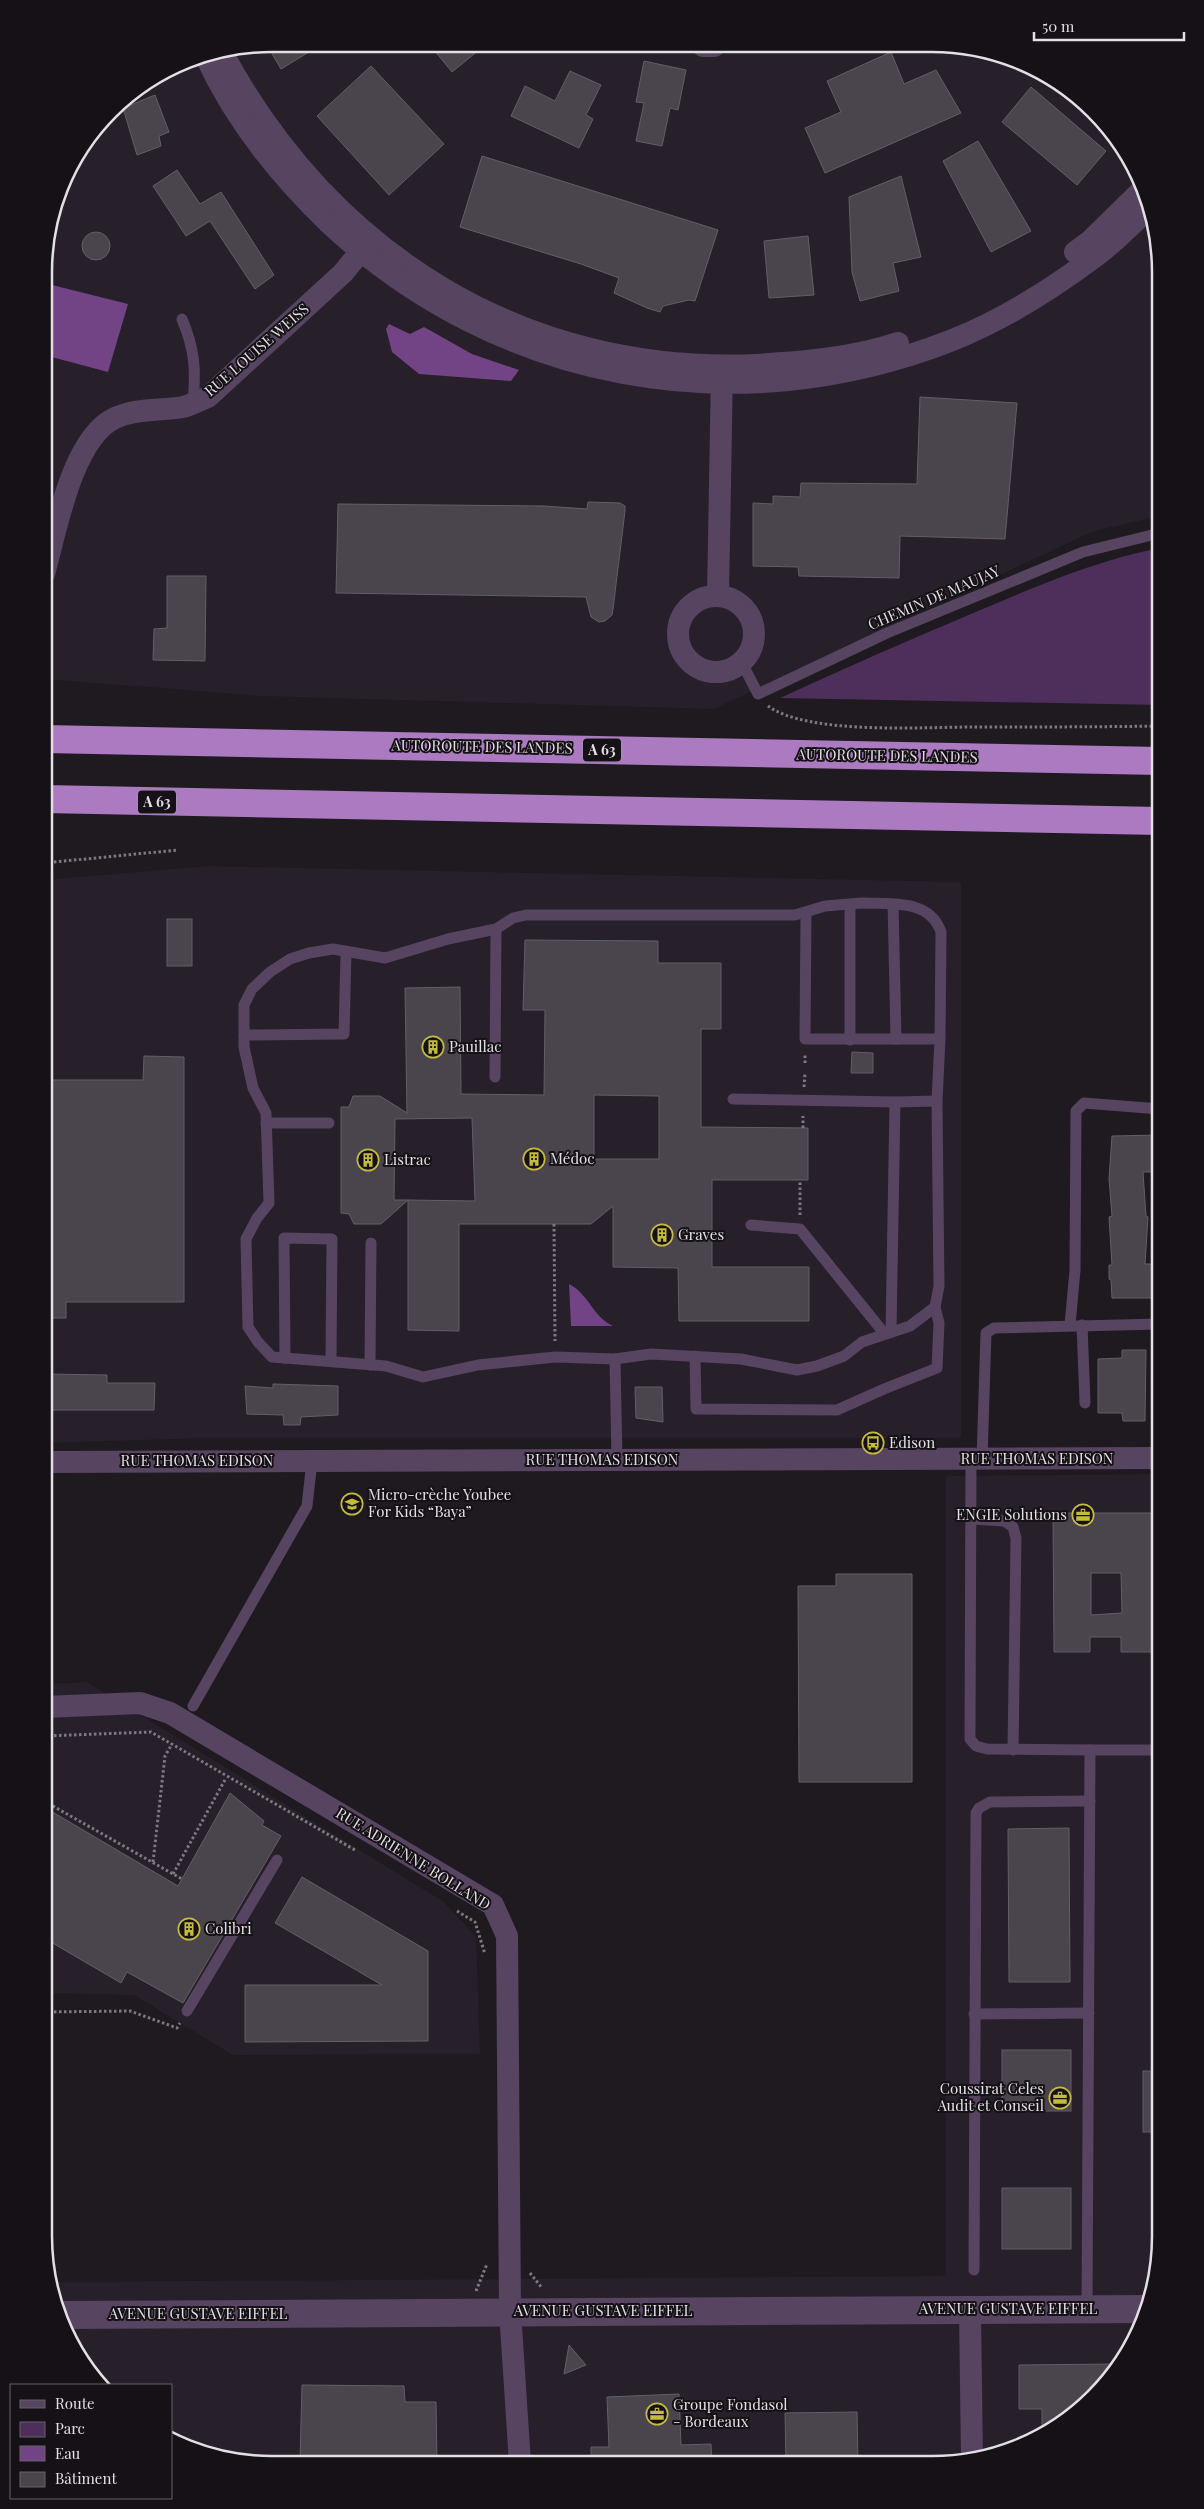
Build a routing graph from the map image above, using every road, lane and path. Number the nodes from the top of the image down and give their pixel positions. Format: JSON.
{"nodes":[{"id":1,"x":225,"y":58,"type":"edge"},
{"id":2,"x":209,"y":62,"type":"edge"},
{"id":3,"x":1137,"y":195,"type":"edge"},
{"id":4,"x":1143,"y":213,"type":"edge"},
{"id":5,"x":366,"y":246,"type":"junction"},
{"id":6,"x":182,"y":320,"type":"dead end"},
{"id":7,"x":722,"y":375,"type":"junction"},
{"id":8,"x":193,"y":403,"type":"junction"},
{"id":9,"x":1152,"y":534,"type":"edge"},
{"id":10,"x":52,"y":545,"type":"edge"},
{"id":11,"x":718,"y":596,"type":"junction"},
{"id":12,"x":742,"y":663,"type":"junction"},
{"id":13,"x":758,"y":694,"type":"junction"},
{"id":14,"x":1152,"y":726,"type":"edge"},
{"id":15,"x":52,"y":738,"type":"edge"},
{"id":16,"x":1152,"y":761,"type":"edge"},
{"id":17,"x":52,"y":800,"type":"edge"},
{"id":18,"x":271,"y":804,"type":"junction"},
{"id":19,"x":52,"y":814,"type":"edge"},
{"id":20,"x":1152,"y":821,"type":"edge"},
{"id":21,"x":178,"y":850,"type":"dead end"},
{"id":22,"x":52,"y":862,"type":"edge"},
{"id":23,"x":850,"y":904,"type":"junction"},
{"id":24,"x":893,"y":904,"type":"junction"},
{"id":25,"x":806,"y":912,"type":"junction"},
{"id":26,"x":496,"y":928,"type":"junction"},
{"id":27,"x":346,"y":953,"type":"junction"},
{"id":28,"x":244,"y":1035,"type":"junction"},
{"id":29,"x":896,"y":1039,"type":"junction"},
{"id":30,"x":940,"y":1039,"type":"junction"},
{"id":31,"x":850,"y":1040,"type":"junction"},
{"id":32,"x":496,"y":1077,"type":"dead end"},
{"id":33,"x":733,"y":1099,"type":"dead end"},
{"id":34,"x":937,"y":1101,"type":"junction"},
{"id":35,"x":895,"y":1102,"type":"junction"},
{"id":36,"x":1152,"y":1108,"type":"edge"},
{"id":37,"x":329,"y":1123,"type":"dead end"},
{"id":38,"x":266,"y":1124,"type":"junction"},
{"id":39,"x":800,"y":1180,"type":"dead end"},
{"id":40,"x":554,"y":1224,"type":"dead end"},
{"id":41,"x":751,"y":1225,"type":"dead end"},
{"id":42,"x":800,"y":1229,"type":"junction"},
{"id":43,"x":371,"y":1243,"type":"dead end"},
{"id":44,"x":935,"y":1307,"type":"junction"},
{"id":45,"x":1082,"y":1324,"type":"junction"},
{"id":46,"x":1152,"y":1324,"type":"edge"},
{"id":47,"x":1070,"y":1325,"type":"junction"},
{"id":48,"x":887,"y":1332,"type":"junction"},
{"id":49,"x":695,"y":1356,"type":"junction"},
{"id":50,"x":555,"y":1357,"type":"junction"},
{"id":51,"x":285,"y":1358,"type":"junction"},
{"id":52,"x":615,"y":1359,"type":"junction"},
{"id":53,"x":331,"y":1361,"type":"junction"},
{"id":54,"x":370,"y":1364,"type":"junction"},
{"id":55,"x":1085,"y":1403,"type":"dead end"},
{"id":56,"x":1152,"y":1458,"type":"edge"},
{"id":57,"x":977,"y":1459,"type":"junction"},
{"id":58,"x":617,"y":1460,"type":"junction"},
{"id":59,"x":312,"y":1461,"type":"junction"},
{"id":60,"x":52,"y":1462,"type":"edge"},
{"id":61,"x":971,"y":1519,"type":"junction"},
{"id":62,"x":193,"y":1706,"type":"dead end"},
{"id":63,"x":52,"y":1708,"type":"edge"},
{"id":64,"x":52,"y":1736,"type":"edge"},
{"id":65,"x":172,"y":1744,"type":"junction"},
{"id":66,"x":1013,"y":1750,"type":"junction"},
{"id":67,"x":1090,"y":1750,"type":"junction"},
{"id":68,"x":1152,"y":1750,"type":"edge"},
{"id":69,"x":226,"y":1778,"type":"dead end"},
{"id":70,"x":1090,"y":1801,"type":"junction"},
{"id":71,"x":52,"y":1806,"type":"edge"},
{"id":72,"x":361,"y":1853,"type":"dead end"},
{"id":73,"x":276,"y":1860,"type":"dead end"},
{"id":74,"x":152,"y":1862,"type":"junction"},
{"id":75,"x":173,"y":1874,"type":"junction"},
{"id":76,"x":182,"y":1879,"type":"dead end"},
{"id":77,"x":452,"y":1907,"type":"dead end"},
{"id":78,"x":487,"y":1958,"type":"dead end"},
{"id":79,"x":52,"y":2012,"type":"edge"},
{"id":80,"x":187,"y":2012,"type":"joint"},
{"id":81,"x":1089,"y":2013,"type":"junction"},
{"id":82,"x":974,"y":2014,"type":"junction"},
{"id":83,"x":488,"y":2263,"type":"dead end"},
{"id":84,"x":524,"y":2265,"type":"dead end"},
{"id":85,"x":974,"y":2270,"type":"dead end"},
{"id":86,"x":476,"y":2292,"type":"dead end"},
{"id":87,"x":1087,"y":2309,"type":"junction"},
{"id":88,"x":1139,"y":2309,"type":"edge"},
{"id":89,"x":970,"y":2310,"type":"junction"},
{"id":90,"x":510,"y":2311,"type":"junction"},
{"id":91,"x":560,"y":2312,"type":"junction"},
{"id":92,"x":67,"y":2315,"type":"edge"},
{"id":93,"x":972,"y":2453,"type":"edge"},
{"id":94,"x":520,"y":2457,"type":"edge"}],
"edges":[{"from":1,"to":5,"type":"street"},
{"from":2,"to":5,"type":"street"},
{"from":3,"to":7,"type":"street"},
{"from":4,"to":7,"type":"street"},
{"from":5,"to":7,"type":"street"},
{"from":5,"to":8,"type":"street","name":"RUE LOUISE WEISS"},
{"from":6,"to":8,"type":"lane"},
{"from":7,"to":11,"type":"street"},
{"from":8,"to":10,"type":"street","name":"RUE LOUISE WEISS"},
{"from":9,"to":13,"type":"lane","name":"CHEMIN DE MAUJAY"},
{"from":11,"to":12,"type":"street"},
{"from":11,"to":12,"type":"street"},
{"from":12,"to":13,"type":"lane"},
{"from":13,"to":14,"type":"path"},
{"from":15,"to":16,"type":"highway","name":"AUTOROUTE DES LANDES","number":"A 63"},
{"from":17,"to":18,"type":"highway","number":"A 63"},
{"from":18,"to":19,"type":"highway"},
{"from":18,"to":20,"type":"highway","number":"A 63"},
{"from":21,"to":22,"type":"path"},
{"from":23,"to":24,"type":"lane"},
{"from":23,"to":25,"type":"lane"},
{"from":23,"to":31,"type":"lane"},
{"from":24,"to":29,"type":"lane"},
{"from":24,"to":30,"type":"lane"},
{"from":25,"to":26,"type":"lane"},
{"from":25,"to":31,"type":"lane"},
{"from":26,"to":27,"type":"lane"},
{"from":26,"to":32,"type":"lane"},
{"from":27,"to":28,"type":"lane"},
{"from":27,"to":28,"type":"lane"},
{"from":28,"to":38,"type":"lane"},
{"from":29,"to":30,"type":"lane"},
{"from":29,"to":31,"type":"lane"},
{"from":30,"to":34,"type":"lane"},
{"from":33,"to":35,"type":"lane"},
{"from":34,"to":35,"type":"lane"},
{"from":34,"to":44,"type":"lane"},
{"from":35,"to":48,"type":"lane"},
{"from":36,"to":47,"type":"lane"},
{"from":37,"to":38,"type":"lane"},
{"from":38,"to":51,"type":"lane"},
{"from":39,"to":42,"type":"path"},
{"from":40,"to":50,"type":"path"},
{"from":41,"to":42,"type":"lane"},
{"from":42,"to":48,"type":"lane"},
{"from":43,"to":54,"type":"lane"},
{"from":44,"to":48,"type":"lane"},
{"from":44,"to":49,"type":"lane"},
{"from":45,"to":46,"type":"lane"},
{"from":45,"to":47,"type":"lane"},
{"from":45,"to":55,"type":"lane"},
{"from":47,"to":57,"type":"lane"},
{"from":48,"to":49,"type":"lane"},
{"from":49,"to":52,"type":"lane"},
{"from":50,"to":52,"type":"lane"},
{"from":50,"to":54,"type":"lane"},
{"from":51,"to":53,"type":"lane"},
{"from":51,"to":53,"type":"lane"},
{"from":52,"to":58,"type":"lane"},
{"from":53,"to":54,"type":"lane"},
{"from":56,"to":57,"type":"street","name":"RUE THOMAS EDISON"},
{"from":57,"to":58,"type":"street","name":"RUE THOMAS EDISON"},
{"from":57,"to":61,"type":"lane"},
{"from":58,"to":59,"type":"street","name":"RUE THOMAS EDISON"},
{"from":59,"to":60,"type":"street","name":"RUE THOMAS EDISON"},
{"from":59,"to":62,"type":"lane"},
{"from":61,"to":66,"type":"lane"},
{"from":61,"to":66,"type":"lane"},
{"from":63,"to":90,"type":"street","name":"RUE ADRIENNE BOLLAND"},
{"from":64,"to":65,"type":"path"},
{"from":65,"to":72,"type":"path"},
{"from":65,"to":74,"type":"path"},
{"from":66,"to":67,"type":"lane"},
{"from":67,"to":68,"type":"lane"},
{"from":67,"to":70,"type":"lane"},
{"from":69,"to":75,"type":"path"},
{"from":70,"to":81,"type":"lane"},
{"from":70,"to":82,"type":"lane"},
{"from":71,"to":74,"type":"path"},
{"from":73,"to":80,"type":"lane"},
{"from":74,"to":75,"type":"path"},
{"from":75,"to":76,"type":"path"},
{"from":77,"to":78,"type":"path"},
{"from":79,"to":80,"type":"path"},
{"from":81,"to":82,"type":"lane"},
{"from":81,"to":87,"type":"lane"},
{"from":82,"to":85,"type":"lane"},
{"from":83,"to":86,"type":"path"},
{"from":84,"to":91,"type":"path"},
{"from":87,"to":88,"type":"street","name":"AVENUE GUSTAVE EIFFEL"},
{"from":87,"to":89,"type":"street","name":"AVENUE GUSTAVE EIFFEL"},
{"from":89,"to":91,"type":"street","name":"AVENUE GUSTAVE EIFFEL"},
{"from":89,"to":93,"type":"street"},
{"from":90,"to":91,"type":"street","name":"AVENUE GUSTAVE EIFFEL"},
{"from":90,"to":92,"type":"street","name":"AVENUE GUSTAVE EIFFEL"},
{"from":90,"to":94,"type":"street","name":"RUE ADRIENNE BOLLAND"}]}
